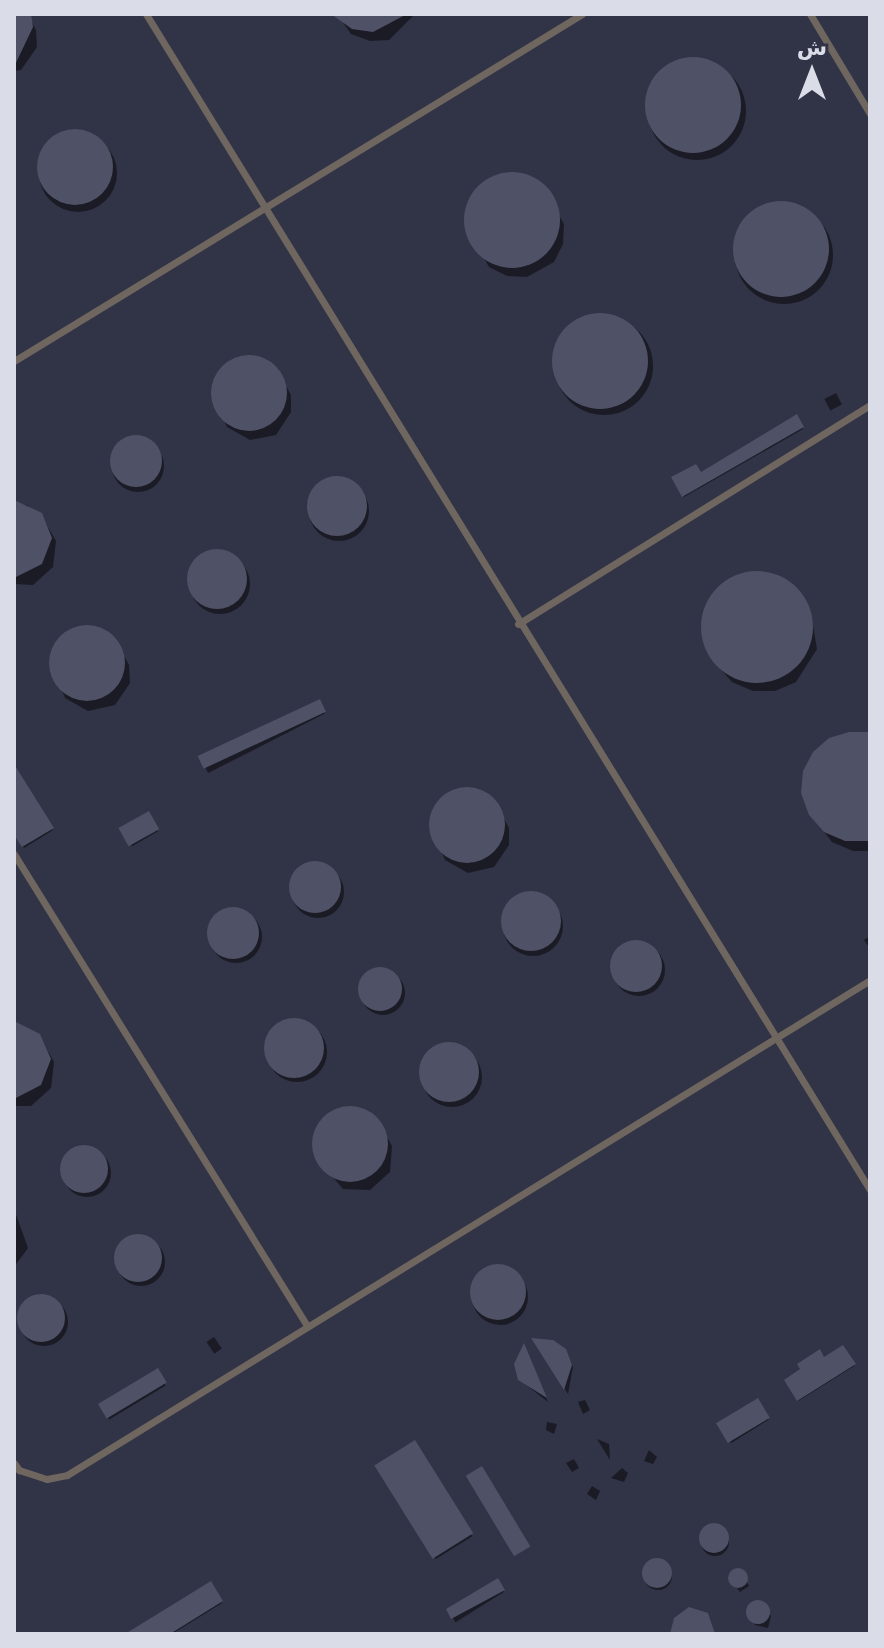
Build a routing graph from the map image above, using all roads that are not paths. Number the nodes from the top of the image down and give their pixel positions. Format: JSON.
{"nodes":[{"id":1,"x":146,"y":14,"type":"edge"},
{"id":2,"x":582,"y":14,"type":"edge"},
{"id":3,"x":810,"y":14,"type":"edge"},
{"id":4,"x":870,"y":114,"type":"edge"},
{"id":5,"x":264,"y":209,"type":"junction"},
{"id":6,"x":14,"y":361,"type":"edge"},
{"id":7,"x":870,"y":405,"type":"edge"},
{"id":8,"x":518,"y":624,"type":"junction"},
{"id":9,"x":14,"y":854,"type":"edge"},
{"id":10,"x":870,"y":980,"type":"edge"},
{"id":11,"x":775,"y":1038,"type":"junction"},
{"id":12,"x":870,"y":1190,"type":"edge"},
{"id":13,"x":306,"y":1324,"type":"junction"},
{"id":14,"x":14,"y":1463,"type":"edge"}],
"edges":[{"from":1,"to":5,"type":"lane"},
{"from":2,"to":5,"type":"lane"},
{"from":3,"to":4,"type":"lane"},
{"from":5,"to":6,"type":"lane"},
{"from":5,"to":8,"type":"lane"},
{"from":7,"to":8,"type":"lane"},
{"from":8,"to":11,"type":"lane"},
{"from":9,"to":13,"type":"lane"},
{"from":10,"to":11,"type":"lane"},
{"from":11,"to":12,"type":"lane"},
{"from":11,"to":13,"type":"lane"},
{"from":13,"to":14,"type":"lane"}]}
